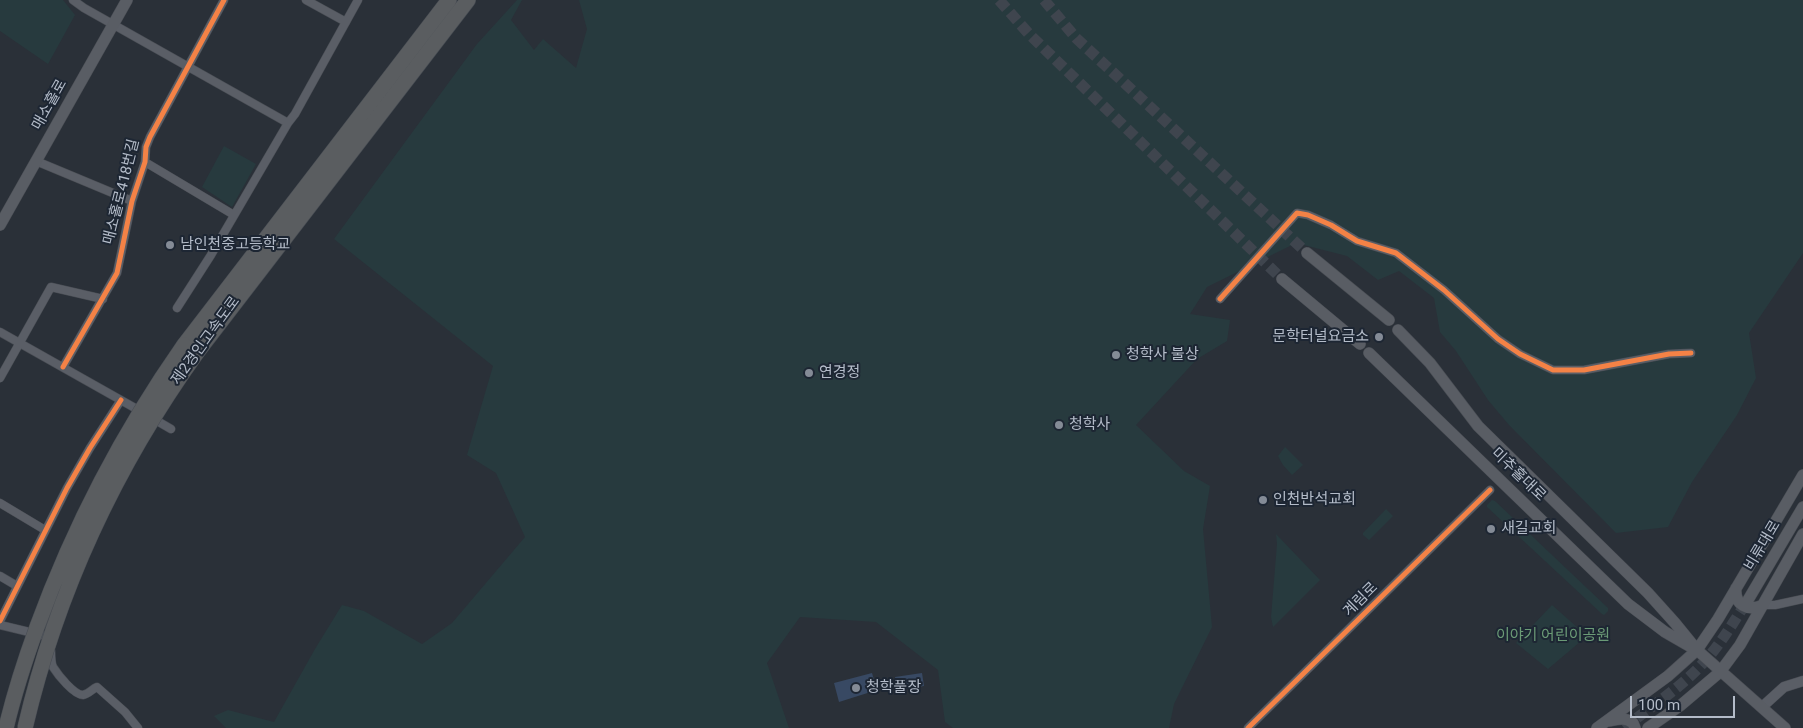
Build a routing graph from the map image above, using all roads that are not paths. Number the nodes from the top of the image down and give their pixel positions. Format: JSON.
{"nodes":[{"id":1,"x":73,"y":0,"type":"edge"},
{"id":2,"x":127,"y":0,"type":"edge"},
{"id":3,"x":224,"y":0,"type":"edge"},
{"id":4,"x":306,"y":0,"type":"edge"},
{"id":5,"x":358,"y":0,"type":"edge"},
{"id":6,"x":449,"y":0,"type":"edge"},
{"id":7,"x":468,"y":0,"type":"edge"},
{"id":8,"x":346,"y":22,"type":"junction"},
{"id":9,"x":114,"y":23,"type":"junction"},
{"id":10,"x":188,"y":66,"type":"junction"},
{"id":11,"x":288,"y":123,"type":"junction"},
{"id":12,"x":36,"y":161,"type":"junction"},
{"id":13,"x":145,"y":162,"type":"junction"},
{"id":14,"x":132,"y":200,"type":"junction"},
{"id":15,"x":234,"y":215,"type":"junction"},
{"id":16,"x":0,"y":226,"type":"edge"},
{"id":17,"x":1307,"y":253,"type":"tunnel mouth"},
{"id":18,"x":1282,"y":279,"type":"tunnel mouth"},
{"id":19,"x":103,"y":299,"type":"junction"},
{"id":20,"x":1220,"y":299,"type":"dead end"},
{"id":21,"x":177,"y":308,"type":"dead end"},
{"id":22,"x":1389,"y":320,"type":"dead end"},
{"id":23,"x":1398,"y":330,"type":"dead end"},
{"id":24,"x":0,"y":332,"type":"edge"},
{"id":25,"x":19,"y":343,"type":"junction"},
{"id":26,"x":1360,"y":344,"type":"dead end"},
{"id":27,"x":1369,"y":353,"type":"dead end"},
{"id":28,"x":1691,"y":353,"type":"dead end"},
{"id":29,"x":63,"y":367,"type":"junction"},
{"id":30,"x":0,"y":378,"type":"edge"},
{"id":31,"x":121,"y":400,"type":"junction"},
{"id":32,"x":171,"y":430,"type":"dead end"},
{"id":33,"x":1803,"y":475,"type":"edge"},
{"id":34,"x":1490,"y":490,"type":"dead end"},
{"id":35,"x":0,"y":503,"type":"edge"},
{"id":36,"x":1803,"y":507,"type":"edge"},
{"id":37,"x":45,"y":530,"type":"junction"},
{"id":38,"x":1803,"y":534,"type":"edge"},
{"id":39,"x":0,"y":576,"type":"edge"},
{"id":40,"x":18,"y":586,"type":"junction"},
{"id":41,"x":1736,"y":588,"type":"junction"},
{"id":42,"x":1803,"y":599,"type":"edge"},
{"id":43,"x":1748,"y":600,"type":"tunnel mouth"},
{"id":44,"x":1763,"y":605,"type":"junction"},
{"id":45,"x":0,"y":623,"type":"edge"},
{"id":46,"x":1697,"y":650,"type":"junction"},
{"id":47,"x":1720,"y":672,"type":"junction"},
{"id":48,"x":1803,"y":681,"type":"edge"},
{"id":49,"x":1762,"y":707,"type":"junction"},
{"id":50,"x":1600,"y":726,"type":"edge"},
{"id":51,"x":6,"y":728,"type":"edge"},
{"id":52,"x":25,"y":728,"type":"edge"},
{"id":53,"x":138,"y":728,"type":"edge"},
{"id":54,"x":1248,"y":728,"type":"edge"},
{"id":55,"x":1635,"y":728,"type":"edge"},
{"id":56,"x":1648,"y":728,"type":"edge"},
{"id":57,"x":1785,"y":728,"type":"edge"}],
"edges":[{"from":1,"to":9,"type":"street"},
{"from":2,"to":9,"type":"main road","name":"매소홀로"},
{"from":3,"to":10,"type":"street","name":"매소홀로418번길"},
{"from":4,"to":8,"type":"street"},
{"from":5,"to":8,"type":"street"},
{"from":6,"to":51,"type":"highway","name":"제2경인고속도로","bridge":true},
{"from":7,"to":52,"type":"highway","name":"제2경인고속도로","bridge":true},
{"from":8,"to":11,"type":"street"},
{"from":9,"to":10,"type":"street"},
{"from":9,"to":12,"type":"main road","name":"매소홀로"},
{"from":10,"to":11,"type":"street"},
{"from":10,"to":13,"type":"street","name":"매소홀로418번길"},
{"from":11,"to":15,"type":"street"},
{"from":12,"to":14,"type":"street"},
{"from":12,"to":16,"type":"main road","name":"매소홀로"},
{"from":13,"to":14,"type":"street","name":"매소홀로418번길"},
{"from":13,"to":15,"type":"street"},
{"from":14,"to":19,"type":"street","name":"매소홀로418번길"},
{"from":15,"to":21,"type":"street"},
{"from":17,"to":22,"type":"main road"},
{"from":18,"to":26,"type":"main road"},
{"from":19,"to":25,"type":"street"},
{"from":19,"to":29,"type":"street","name":"매소홀로418번길"},
{"from":20,"to":28,"type":"street"},
{"from":23,"to":46,"type":"main road","name":"미추홀대로"},
{"from":24,"to":25,"type":"street"},
{"from":25,"to":29,"type":"street"},
{"from":25,"to":30,"type":"street"},
{"from":27,"to":46,"type":"main road","name":"미추홀대로"},
{"from":29,"to":31,"type":"street"},
{"from":31,"to":32,"type":"street"},
{"from":31,"to":37,"type":"street"},
{"from":33,"to":41,"type":"main road"},
{"from":34,"to":54,"type":"street","name":"계림로"},
{"from":35,"to":37,"type":"street"},
{"from":36,"to":43,"type":"main road","name":"비류대로"},
{"from":37,"to":40,"type":"street"},
{"from":38,"to":44,"type":"main road"},
{"from":39,"to":40,"type":"street"},
{"from":40,"to":45,"type":"street"},
{"from":41,"to":44,"type":"main road"},
{"from":41,"to":46,"type":"main road"},
{"from":42,"to":44,"type":"street"},
{"from":44,"to":47,"type":"main road"},
{"from":45,"to":53,"type":"street"},
{"from":46,"to":47,"type":"main road","name":"미추홀대로"},
{"from":46,"to":50,"type":"main road"},
{"from":47,"to":49,"type":"main road","name":"미추홀대로"},
{"from":47,"to":56,"type":"main road"},
{"from":48,"to":49,"type":"street"},
{"from":49,"to":57,"type":"main road","name":"미추홀대로"},
{"from":50,"to":55,"type":"main road"}]}
